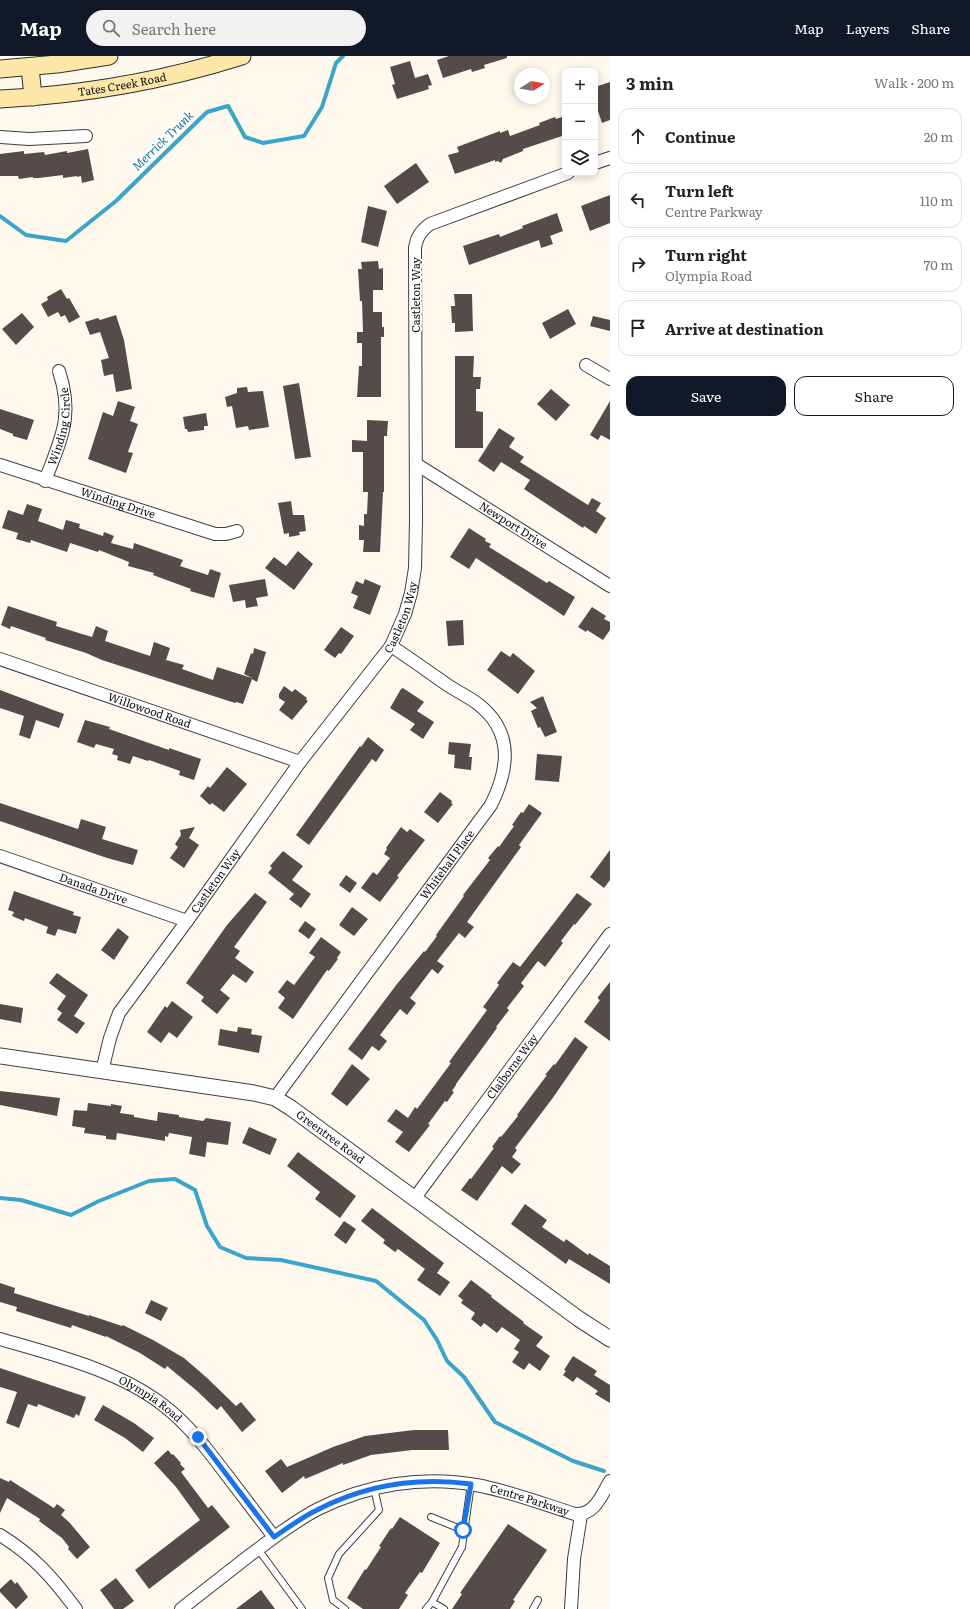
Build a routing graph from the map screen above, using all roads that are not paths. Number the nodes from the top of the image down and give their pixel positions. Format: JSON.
{"nodes":[{"id":1,"x":109,"y":56,"type":"edge"},
{"id":2,"x":242,"y":56,"type":"edge"},
{"id":3,"x":189,"y":63,"type":"edge"},
{"id":4,"x":30,"y":67,"type":"junction"},
{"id":5,"x":0,"y":69,"type":"edge"},
{"id":6,"x":32,"y":98,"type":"junction"},
{"id":7,"x":0,"y":99,"type":"edge"},
{"id":8,"x":86,"y":136,"type":"dead end"},
{"id":9,"x":0,"y":137,"type":"edge"},
{"id":10,"x":610,"y":158,"type":"edge"},
{"id":11,"x":598,"y":162,"type":"edge"},
{"id":12,"x":562,"y":175,"type":"edge"},
{"id":13,"x":586,"y":365,"type":"dead end"},
{"id":14,"x":58,"y":372,"type":"dead end"},
{"id":15,"x":610,"y":380,"type":"edge"},
{"id":16,"x":416,"y":464,"type":"junction"},
{"id":17,"x":0,"y":465,"type":"edge"},
{"id":18,"x":46,"y":481,"type":"junction"},
{"id":19,"x":237,"y":531,"type":"dead end"},
{"id":20,"x":610,"y":586,"type":"edge"},
{"id":21,"x":391,"y":646,"type":"junction"},
{"id":22,"x":0,"y":659,"type":"edge"},
{"id":23,"x":300,"y":762,"type":"junction"},
{"id":24,"x":0,"y":856,"type":"edge"},
{"id":25,"x":187,"y":920,"type":"junction"},
{"id":26,"x":610,"y":934,"type":"edge"},
{"id":27,"x":0,"y":1056,"type":"edge"},
{"id":28,"x":102,"y":1071,"type":"junction"},
{"id":29,"x":275,"y":1098,"type":"junction"},
{"id":30,"x":414,"y":1198,"type":"junction"},
{"id":31,"x":0,"y":1339,"type":"edge"},
{"id":32,"x":610,"y":1339,"type":"edge"},
{"id":33,"x":610,"y":1481,"type":"edge"},
{"id":34,"x":471,"y":1484,"type":"junction"},
{"id":35,"x":374,"y":1488,"type":"junction"},
{"id":36,"x":581,"y":1514,"type":"junction"},
{"id":37,"x":431,"y":1517,"type":"dead end"},
{"id":38,"x":463,"y":1530,"type":"junction"},
{"id":39,"x":0,"y":1535,"type":"edge"},
{"id":40,"x":274,"y":1537,"type":"junction"},
{"id":41,"x":258,"y":1549,"type":"junction"},
{"id":42,"x":538,"y":1600,"type":"dead end"},
{"id":43,"x":432,"y":1602,"type":"junction"},
{"id":44,"x":76,"y":1609,"type":"edge"},
{"id":45,"x":180,"y":1609,"type":"edge"},
{"id":46,"x":302,"y":1609,"type":"edge"},
{"id":47,"x":345,"y":1609,"type":"edge"},
{"id":48,"x":426,"y":1609,"type":"edge"},
{"id":49,"x":444,"y":1609,"type":"edge"},
{"id":50,"x":533,"y":1609,"type":"edge"},
{"id":51,"x":571,"y":1609,"type":"edge"}],
"edges":[{"from":1,"to":4,"type":"main road"},
{"from":2,"to":3,"type":"main road","name":"Tates Creek Road"},
{"from":3,"to":6,"type":"main road","name":"Tates Creek Road"},
{"from":4,"to":5,"type":"main road"},
{"from":4,"to":6,"type":"main road"},
{"from":6,"to":7,"type":"main road","name":"Tates Creek Road"},
{"from":8,"to":9,"type":"street"},
{"from":10,"to":11,"type":"street"},
{"from":12,"to":16,"type":"street","name":"Castleton Way"},
{"from":13,"to":15,"type":"street"},
{"from":14,"to":18,"type":"street","name":"Winding Circle"},
{"from":16,"to":20,"type":"street","name":"Newport Drive"},
{"from":16,"to":21,"type":"street","name":"Castleton Way"},
{"from":17,"to":18,"type":"street","name":"Winding Drive"},
{"from":18,"to":19,"type":"street","name":"Winding Drive"},
{"from":21,"to":23,"type":"street","name":"Castleton Way"},
{"from":21,"to":29,"type":"street","name":"Whitehall Place"},
{"from":22,"to":23,"type":"street","name":"Willowood Road"},
{"from":23,"to":25,"type":"street","name":"Castleton Way"},
{"from":24,"to":25,"type":"street","name":"Danada Drive"},
{"from":25,"to":28,"type":"street","name":"Castleton Way"},
{"from":26,"to":30,"type":"street","name":"Claiborne Way"},
{"from":27,"to":28,"type":"street","name":"Greentree Road"},
{"from":28,"to":29,"type":"street","name":"Greentree Road"},
{"from":29,"to":30,"type":"street","name":"Greentree Road"},
{"from":30,"to":32,"type":"street","name":"Greentree Road"},
{"from":31,"to":40,"type":"street","name":"Olympia Road"},
{"from":33,"to":36,"type":"street","name":"Centre Parkway"},
{"from":34,"to":35,"type":"street","name":"Centre Parkway"},
{"from":34,"to":36,"type":"street","name":"Centre Parkway"},
{"from":34,"to":38,"type":"lane"},
{"from":35,"to":40,"type":"street","name":"Centre Parkway"},
{"from":35,"to":47,"type":"lane"},
{"from":36,"to":51,"type":"street"},
{"from":37,"to":38,"type":"lane"},
{"from":38,"to":43,"type":"lane"},
{"from":39,"to":44,"type":"street"},
{"from":40,"to":41,"type":"street","name":"Centre Parkway"},
{"from":41,"to":45,"type":"street","name":"Centre Parkway"},
{"from":41,"to":46,"type":"lane"},
{"from":42,"to":50,"type":"lane"},
{"from":43,"to":48,"type":"lane"},
{"from":43,"to":49,"type":"lane"}]}
